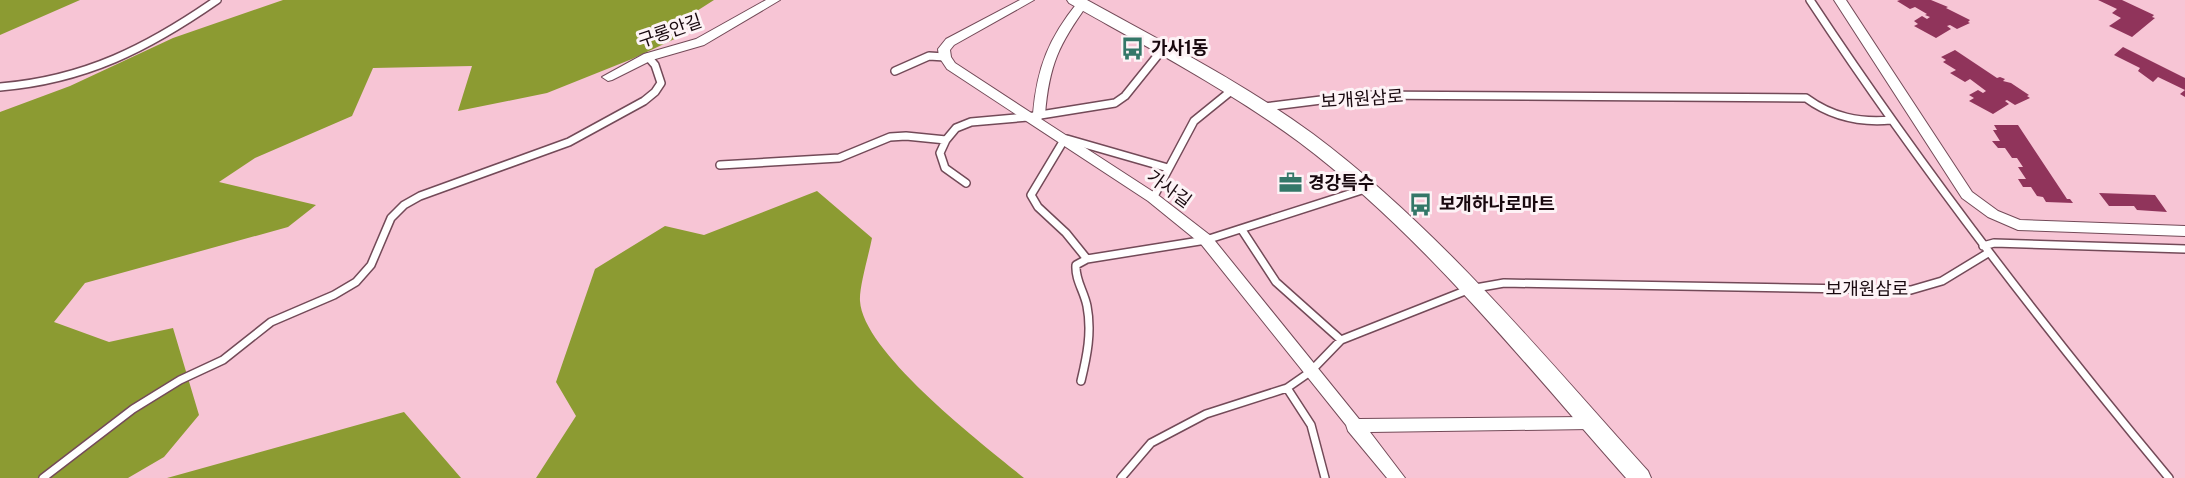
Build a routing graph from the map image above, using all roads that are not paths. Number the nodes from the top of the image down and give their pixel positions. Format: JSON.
{"nodes":[{"id":1,"x":217,"y":0,"type":"edge"},
{"id":2,"x":774,"y":0,"type":"edge"},
{"id":3,"x":1028,"y":0,"type":"edge"},
{"id":4,"x":1810,"y":0,"type":"edge"},
{"id":5,"x":1840,"y":0,"type":"edge"},
{"id":6,"x":1078,"y":2,"type":"edge"},
{"id":7,"x":1162,"y":50,"type":"junction"},
{"id":8,"x":648,"y":57,"type":"junction"},
{"id":9,"x":945,"y":57,"type":"junction"},
{"id":10,"x":895,"y":71,"type":"dead end"},
{"id":11,"x":608,"y":77,"type":"dead end"},
{"id":12,"x":0,"y":87,"type":"edge"},
{"id":13,"x":1231,"y":91,"type":"junction"},
{"id":14,"x":1260,"y":108,"type":"junction"},
{"id":15,"x":1034,"y":116,"type":"junction"},
{"id":16,"x":1892,"y":120,"type":"junction"},
{"id":17,"x":1061,"y":138,"type":"junction"},
{"id":18,"x":946,"y":140,"type":"junction"},
{"id":19,"x":720,"y":165,"type":"dead end"},
{"id":20,"x":1168,"y":168,"type":"junction"},
{"id":21,"x":966,"y":183,"type":"dead end"},
{"id":22,"x":1367,"y":188,"type":"junction"},
{"id":23,"x":1153,"y":198,"type":"junction"},
{"id":24,"x":1242,"y":230,"type":"junction"},
{"id":25,"x":2185,"y":231,"type":"edge"},
{"id":26,"x":1206,"y":240,"type":"junction"},
{"id":27,"x":1985,"y":249,"type":"junction"},
{"id":28,"x":2185,"y":249,"type":"edge"},
{"id":29,"x":1087,"y":259,"type":"junction"},
{"id":30,"x":1470,"y":289,"type":"junction"},
{"id":31,"x":1341,"y":340,"type":"junction"},
{"id":32,"x":1310,"y":372,"type":"junction"},
{"id":33,"x":1081,"y":381,"type":"dead end"},
{"id":34,"x":1287,"y":388,"type":"junction"},
{"id":35,"x":1590,"y":423,"type":"junction"},
{"id":36,"x":1353,"y":426,"type":"junction"},
{"id":37,"x":43,"y":478,"type":"edge"},
{"id":38,"x":1120,"y":478,"type":"edge"},
{"id":39,"x":1325,"y":478,"type":"edge"},
{"id":40,"x":1397,"y":478,"type":"edge"},
{"id":41,"x":1640,"y":478,"type":"edge"},
{"id":42,"x":2169,"y":478,"type":"edge"}],
"edges":[{"from":1,"to":12,"type":"lane"},
{"from":2,"to":8,"type":"street","name":"구롱안길"},
{"from":3,"to":9,"type":"street"},
{"from":4,"to":16,"type":"lane"},
{"from":5,"to":25,"type":"street"},
{"from":6,"to":7,"type":"main road"},
{"from":6,"to":15,"type":"street"},
{"from":7,"to":13,"type":"main road"},
{"from":7,"to":15,"type":"lane"},
{"from":8,"to":11,"type":"street","name":"구롱안길"},
{"from":8,"to":37,"type":"lane"},
{"from":9,"to":10,"type":"lane"},
{"from":9,"to":15,"type":"street","name":"가사길"},
{"from":13,"to":14,"type":"main road"},
{"from":13,"to":20,"type":"lane"},
{"from":14,"to":16,"type":"lane","name":"보개원삼로"},
{"from":14,"to":22,"type":"main road"},
{"from":15,"to":17,"type":"street","name":"가사길"},
{"from":15,"to":18,"type":"lane"},
{"from":16,"to":27,"type":"lane"},
{"from":17,"to":20,"type":"lane"},
{"from":17,"to":23,"type":"street","name":"가사길"},
{"from":17,"to":29,"type":"lane"},
{"from":18,"to":19,"type":"lane"},
{"from":18,"to":21,"type":"lane"},
{"from":20,"to":23,"type":"lane"},
{"from":22,"to":24,"type":"lane"},
{"from":22,"to":30,"type":"main road"},
{"from":23,"to":26,"type":"street","name":"가사길"},
{"from":24,"to":26,"type":"lane"},
{"from":24,"to":31,"type":"lane"},
{"from":26,"to":29,"type":"lane"},
{"from":26,"to":32,"type":"street","name":"가사길"},
{"from":27,"to":28,"type":"lane"},
{"from":27,"to":30,"type":"lane","name":"보개원삼로"},
{"from":27,"to":42,"type":"lane"},
{"from":29,"to":33,"type":"lane"},
{"from":30,"to":31,"type":"lane","name":"보개원삼로"},
{"from":30,"to":35,"type":"main road"},
{"from":31,"to":32,"type":"lane"},
{"from":32,"to":34,"type":"lane"},
{"from":32,"to":36,"type":"street","name":"가사길"},
{"from":34,"to":38,"type":"lane"},
{"from":34,"to":39,"type":"lane"},
{"from":35,"to":36,"type":"street"},
{"from":35,"to":41,"type":"main road"},
{"from":36,"to":40,"type":"street","name":"가사길"}]}
